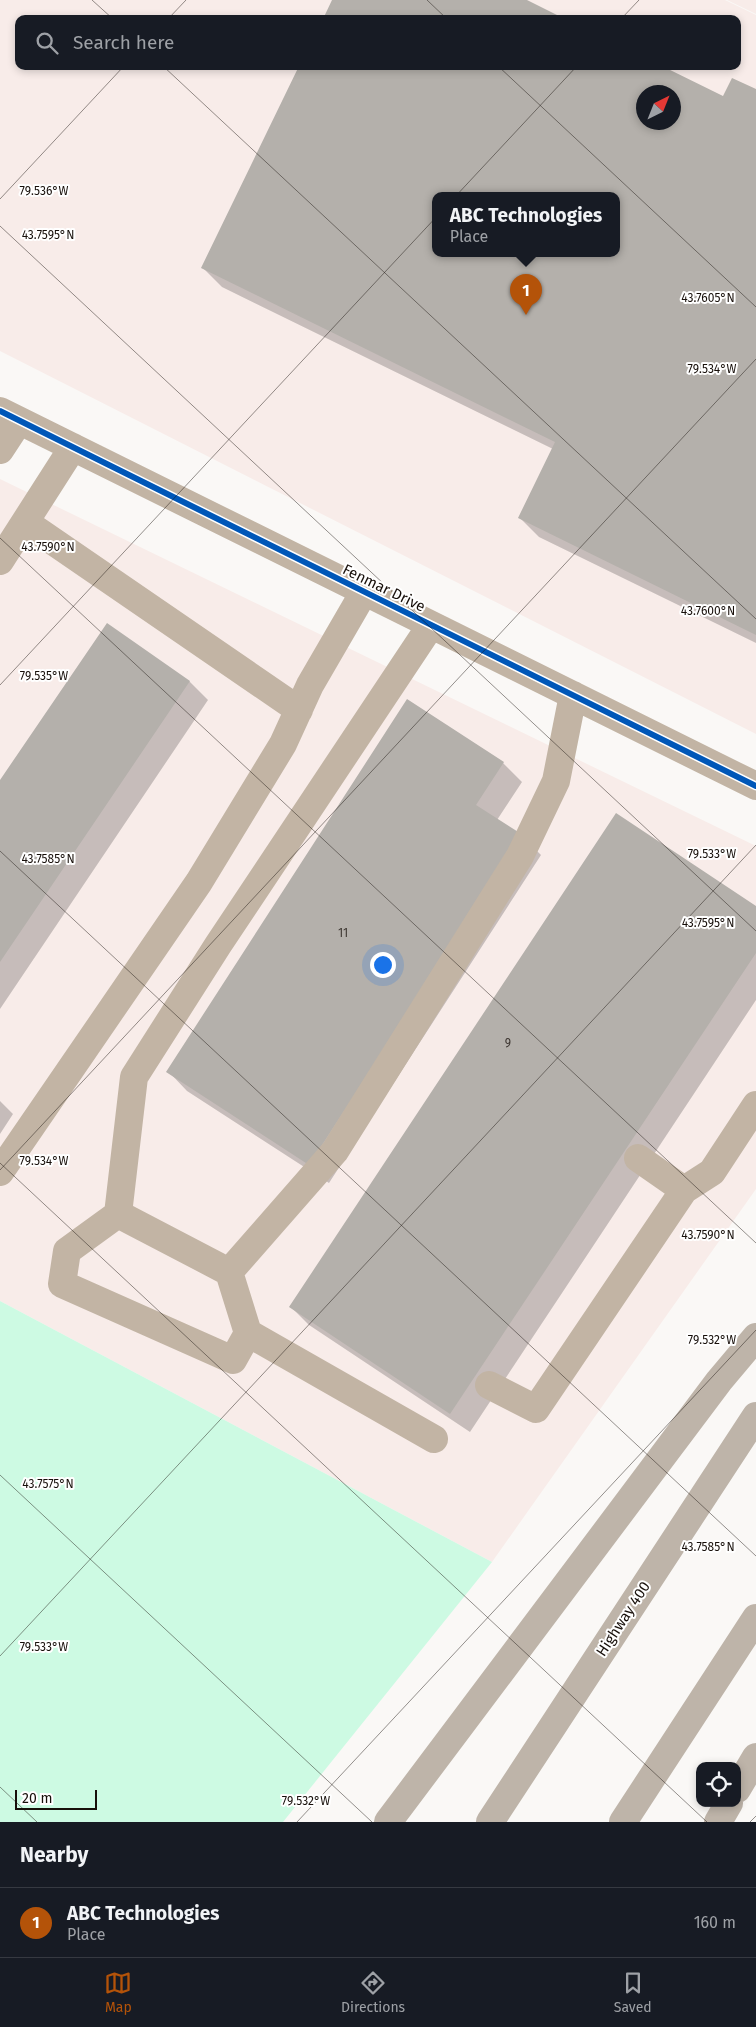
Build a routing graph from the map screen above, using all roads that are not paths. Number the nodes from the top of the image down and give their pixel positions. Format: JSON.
{"nodes":[{"id":1,"x":10,"y":416,"type":"edge"},
{"id":2,"x":73,"y":447,"type":"junction"},
{"id":3,"x":0,"y":450,"type":"edge"},
{"id":4,"x":25,"y":522,"type":"junction"},
{"id":5,"x":0,"y":561,"type":"edge"},
{"id":6,"x":364,"y":592,"type":"junction"},
{"id":7,"x":430,"y":625,"type":"junction"},
{"id":8,"x":572,"y":695,"type":"junction"},
{"id":9,"x":299,"y":710,"type":"junction"},
{"id":10,"x":756,"y":786,"type":"edge"},
{"id":11,"x":756,"y":1105,"type":"edge"},
{"id":12,"x":638,"y":1158,"type":"dead end"},
{"id":13,"x":0,"y":1172,"type":"edge"},
{"id":14,"x":684,"y":1190,"type":"junction"},
{"id":15,"x":118,"y":1214,"type":"junction"},
{"id":16,"x":229,"y":1272,"type":"junction"},
{"id":17,"x":248,"y":1333,"type":"junction"},
{"id":18,"x":756,"y":1336,"type":"edge"},
{"id":19,"x":489,"y":1385,"type":"dead end"},
{"id":20,"x":756,"y":1416,"type":"edge"},
{"id":21,"x":434,"y":1439,"type":"dead end"},
{"id":22,"x":756,"y":1618,"type":"edge"},
{"id":23,"x":756,"y":1757,"type":"edge"},
{"id":24,"x":741,"y":1782,"type":"edge"},
{"id":25,"x":727,"y":1807,"type":"edge"},
{"id":26,"x":388,"y":1822,"type":"edge"},
{"id":27,"x":490,"y":1822,"type":"edge"},
{"id":28,"x":623,"y":1822,"type":"edge"},
{"id":29,"x":718,"y":1822,"type":"edge"}],
"edges":[{"from":1,"to":2,"type":"street","name":"Fenmar Drive"},
{"from":1,"to":3,"type":"street"},
{"from":2,"to":4,"type":"street"},
{"from":2,"to":6,"type":"street","name":"Fenmar Drive"},
{"from":4,"to":5,"type":"street"},
{"from":4,"to":9,"type":"street"},
{"from":6,"to":7,"type":"street","name":"Fenmar Drive"},
{"from":6,"to":9,"type":"street"},
{"from":7,"to":8,"type":"street","name":"Fenmar Drive"},
{"from":7,"to":15,"type":"street"},
{"from":8,"to":10,"type":"street","name":"Fenmar Drive"},
{"from":8,"to":16,"type":"street"},
{"from":9,"to":13,"type":"street"},
{"from":11,"to":14,"type":"street"},
{"from":12,"to":14,"type":"street"},
{"from":14,"to":19,"type":"street"},
{"from":15,"to":16,"type":"street"},
{"from":15,"to":17,"type":"street"},
{"from":16,"to":17,"type":"street"},
{"from":17,"to":21,"type":"street"},
{"from":18,"to":26,"type":"highway"},
{"from":20,"to":27,"type":"highway","name":"Highway 400"},
{"from":22,"to":28,"type":"highway"},
{"from":23,"to":24,"type":"highway"},
{"from":25,"to":29,"type":"highway"}]}
